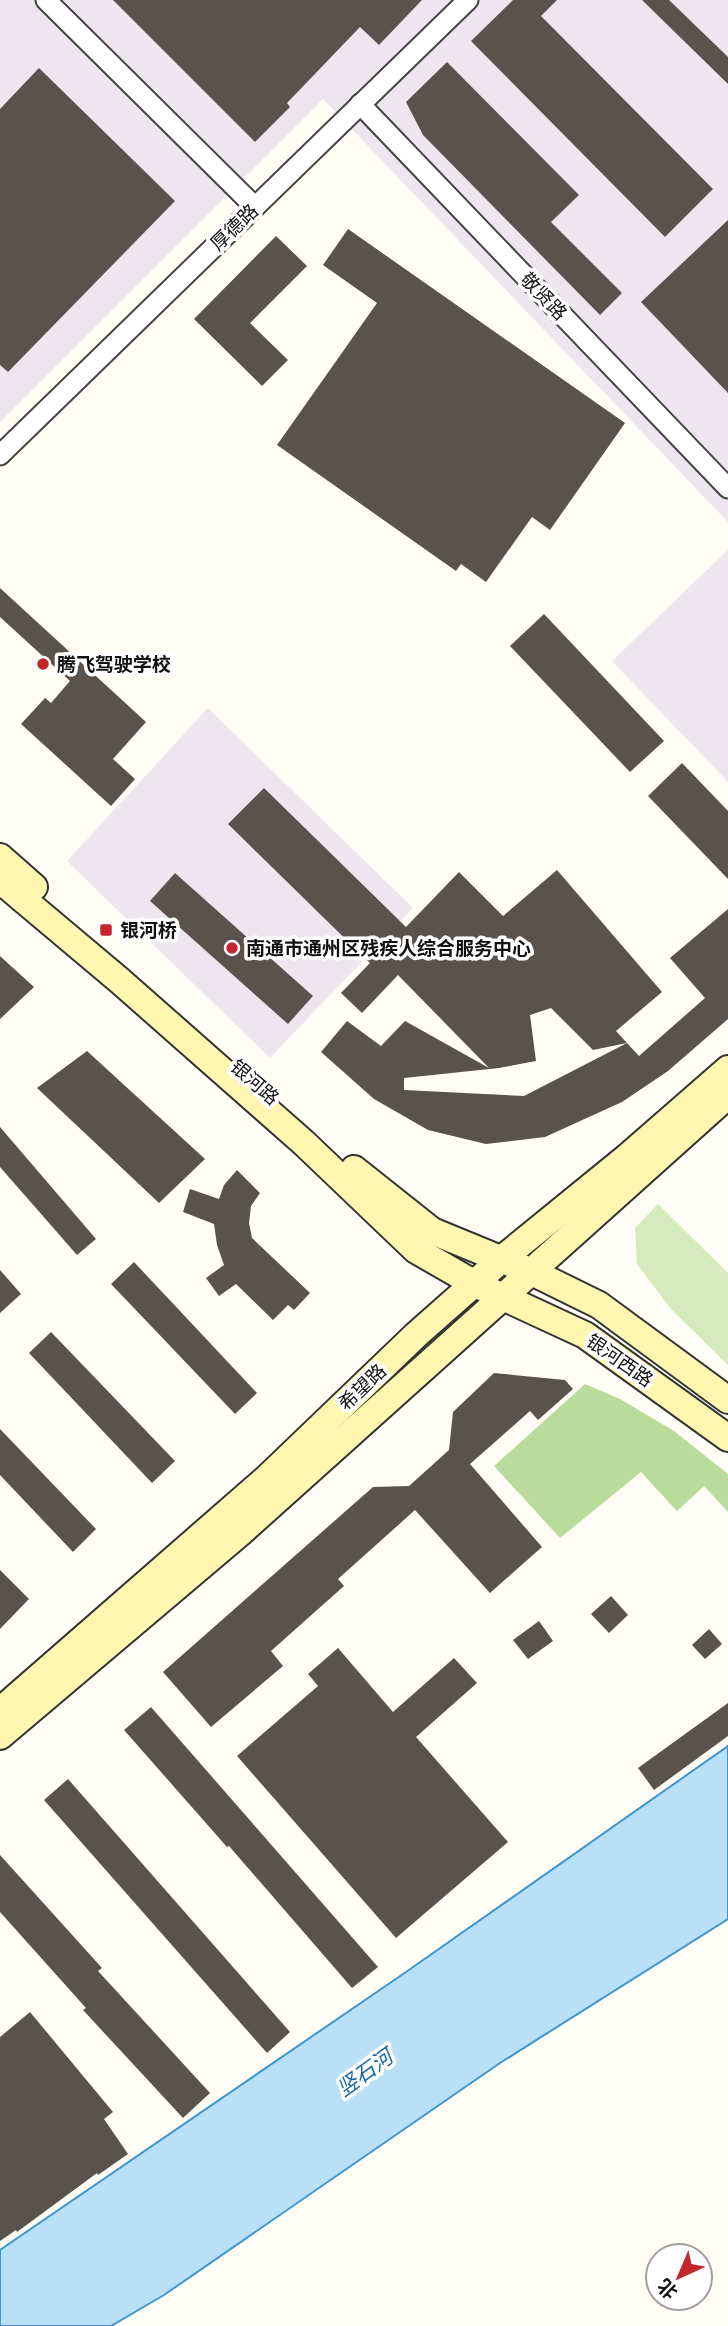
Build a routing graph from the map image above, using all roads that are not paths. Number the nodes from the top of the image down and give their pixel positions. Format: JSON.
{"nodes":[{"id":1,"x":46,"y":0,"type":"edge"},
{"id":2,"x":468,"y":0,"type":"edge"},
{"id":3,"x":360,"y":104,"type":"junction"},
{"id":4,"x":255,"y":207,"type":"junction"},
{"id":5,"x":0,"y":455,"type":"edge"},
{"id":6,"x":728,"y":488,"type":"edge"},
{"id":7,"x":0,"y":857,"type":"edge"},
{"id":8,"x":0,"y":880,"type":"edge"},
{"id":9,"x":728,"y":1069,"type":"edge"},
{"id":10,"x":728,"y":1095,"type":"edge"},
{"id":11,"x":502,"y":1259,"type":"junction"},
{"id":12,"x":532,"y":1272,"type":"junction"},
{"id":13,"x":475,"y":1284,"type":"junction"},
{"id":14,"x":503,"y":1295,"type":"junction"},
{"id":15,"x":728,"y":1401,"type":"edge"},
{"id":16,"x":728,"y":1438,"type":"edge"},
{"id":17,"x":0,"y":1711,"type":"edge"},
{"id":18,"x":0,"y":1737,"type":"edge"}],
"edges":[{"from":1,"to":4,"type":"street"},
{"from":2,"to":3,"type":"street","name":"厚德路"},
{"from":3,"to":4,"type":"street","name":"厚德路"},
{"from":3,"to":6,"type":"street","name":"敬贤路"},
{"from":4,"to":5,"type":"street","name":"厚德路"},
{"from":7,"to":11,"type":"main road","name":"银河路"},
{"from":8,"to":13,"type":"main road","name":"银河路"},
{"from":9,"to":11,"type":"main road","name":"希望路"},
{"from":10,"to":12,"type":"main road","name":"希望路"},
{"from":11,"to":12,"type":"main road","name":"银河路"},
{"from":11,"to":13,"type":"main road","name":"希望路"},
{"from":12,"to":14,"type":"main road","name":"希望路"},
{"from":12,"to":15,"type":"main road","name":"银河西路"},
{"from":13,"to":14,"type":"main road","name":"银河路"},
{"from":13,"to":17,"type":"main road","name":"希望路"},
{"from":14,"to":16,"type":"main road","name":"银河西路"},
{"from":14,"to":18,"type":"main road","name":"希望路"}]}
